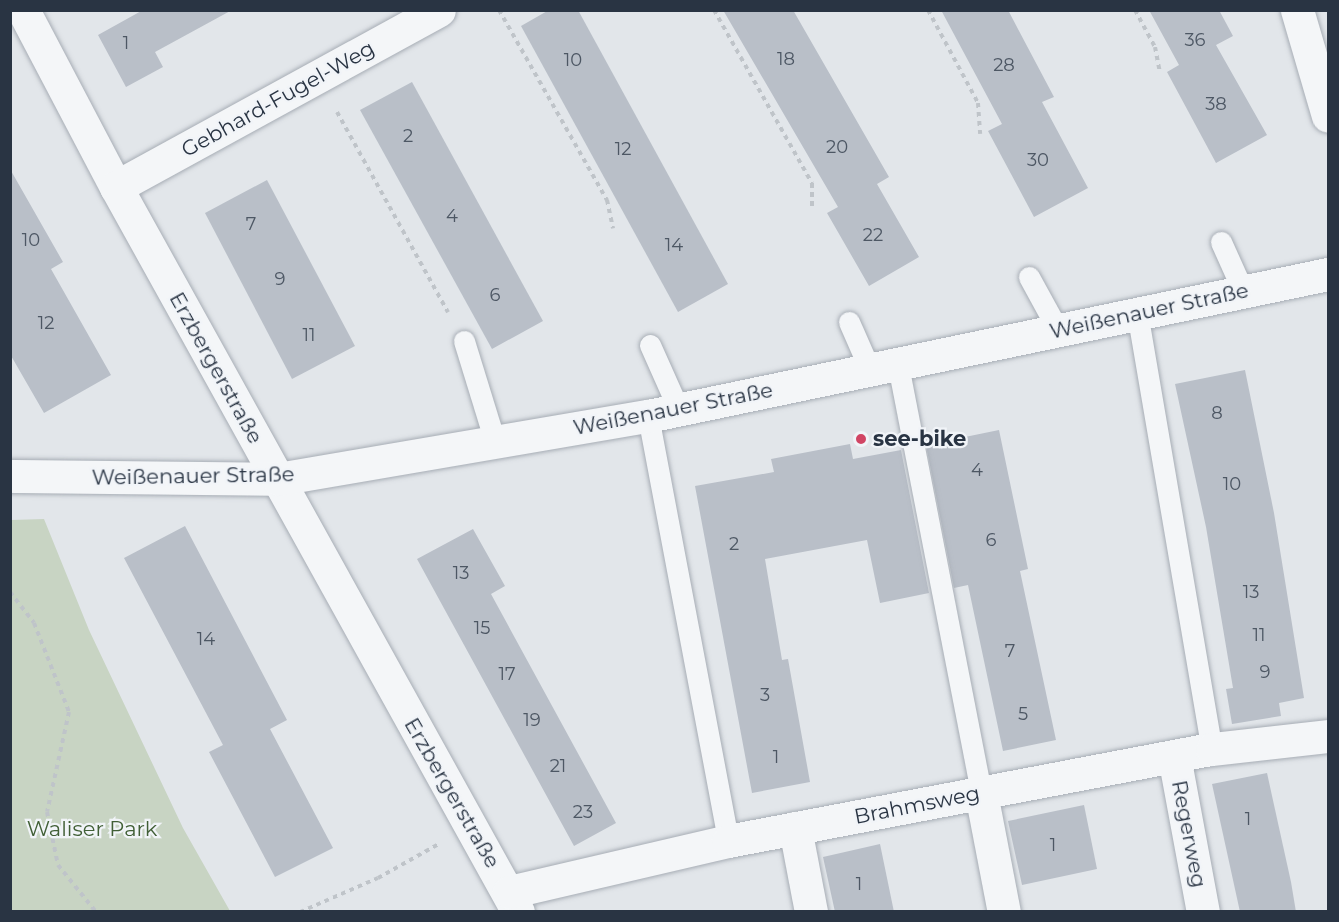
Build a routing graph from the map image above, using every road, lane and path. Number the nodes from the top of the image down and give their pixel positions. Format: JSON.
{"nodes":[{"id":1,"x":23,"y":10,"type":"edge"},
{"id":2,"x":440,"y":10,"type":"edge"},
{"id":3,"x":499,"y":10,"type":"edge"},
{"id":4,"x":714,"y":10,"type":"edge"},
{"id":5,"x":928,"y":10,"type":"edge"},
{"id":6,"x":1135,"y":10,"type":"edge"},
{"id":7,"x":1297,"y":10,"type":"edge"},
{"id":8,"x":1160,"y":74,"type":"dead end"},
{"id":9,"x":317,"y":77,"type":"junction"},
{"id":10,"x":1329,"y":116,"type":"edge"},
{"id":11,"x":980,"y":134,"type":"dead end"},
{"id":12,"x":116,"y":188,"type":"junction"},
{"id":13,"x":812,"y":207,"type":"dead end"},
{"id":14,"x":613,"y":228,"type":"dead end"},
{"id":15,"x":1221,"y":242,"type":"dead end"},
{"id":16,"x":1329,"y":274,"type":"edge"},
{"id":17,"x":1029,"y":277,"type":"dead end"},
{"id":18,"x":1243,"y":291,"type":"junction"},
{"id":19,"x":1137,"y":312,"type":"junction"},
{"id":20,"x":849,"y":322,"type":"dead end"},
{"id":21,"x":1058,"y":330,"type":"junction"},
{"id":22,"x":464,"y":341,"type":"joint"},
{"id":23,"x":650,"y":345,"type":"dead end"},
{"id":24,"x":884,"y":368,"type":"junction"},
{"id":25,"x":663,"y":413,"type":"junction"},
{"id":26,"x":495,"y":442,"type":"junction"},
{"id":27,"x":12,"y":474,"type":"edge"},
{"id":28,"x":278,"y":479,"type":"junction"},
{"id":29,"x":10,"y":592,"type":"edge"},
{"id":30,"x":1329,"y":736,"type":"edge"},
{"id":31,"x":1212,"y":749,"type":"junction"},
{"id":32,"x":1174,"y":756,"type":"junction"},
{"id":33,"x":981,"y":793,"type":"junction"},
{"id":34,"x":469,"y":828,"type":"junction"},
{"id":35,"x":795,"y":828,"type":"junction"},
{"id":36,"x":728,"y":841,"type":"junction"},
{"id":37,"x":514,"y":902,"type":"edge"},
{"id":38,"x":96,"y":912,"type":"edge"},
{"id":39,"x":300,"y":912,"type":"edge"},
{"id":40,"x":811,"y":912,"type":"edge"},
{"id":41,"x":1004,"y":912,"type":"edge"},
{"id":42,"x":1203,"y":912,"type":"edge"}],
"edges":[{"from":1,"to":12,"type":"street","name":"Erzbergerstraße"},
{"from":2,"to":9,"type":"street","name":"Gebhard-Fugel-Weg"},
{"from":3,"to":14,"type":"path"},
{"from":4,"to":13,"type":"path"},
{"from":5,"to":11,"type":"path"},
{"from":6,"to":8,"type":"path"},
{"from":7,"to":10,"type":"street"},
{"from":9,"to":12,"type":"street","name":"Gebhard-Fugel-Weg"},
{"from":9,"to":22,"type":"path"},
{"from":12,"to":28,"type":"street","name":"Erzbergerstraße"},
{"from":15,"to":18,"type":"lane"},
{"from":16,"to":18,"type":"street","name":"Weißenauer Straße"},
{"from":17,"to":21,"type":"lane"},
{"from":18,"to":19,"type":"street","name":"Weißenauer Straße"},
{"from":19,"to":21,"type":"street","name":"Weißenauer Straße"},
{"from":19,"to":31,"type":"lane"},
{"from":20,"to":24,"type":"lane"},
{"from":21,"to":24,"type":"street","name":"Weißenauer Straße"},
{"from":22,"to":26,"type":"lane"},
{"from":23,"to":25,"type":"lane"},
{"from":24,"to":25,"type":"street","name":"Weißenauer Straße"},
{"from":24,"to":33,"type":"lane"},
{"from":25,"to":26,"type":"street","name":"Weißenauer Straße"},
{"from":25,"to":36,"type":"lane"},
{"from":26,"to":28,"type":"street","name":"Weißenauer Straße"},
{"from":27,"to":28,"type":"street","name":"Weißenauer Straße"},
{"from":28,"to":34,"type":"street","name":"Erzbergerstraße"},
{"from":29,"to":38,"type":"path"},
{"from":30,"to":31,"type":"street","name":"Brahmsweg"},
{"from":31,"to":32,"type":"street","name":"Brahmsweg"},
{"from":32,"to":33,"type":"street","name":"Brahmsweg"},
{"from":32,"to":42,"type":"street","name":"Regerweg"},
{"from":33,"to":35,"type":"street","name":"Brahmsweg"},
{"from":33,"to":41,"type":"street"},
{"from":34,"to":37,"type":"street","name":"Erzbergerstraße"},
{"from":34,"to":39,"type":"path"},
{"from":35,"to":36,"type":"street","name":"Brahmsweg"},
{"from":35,"to":40,"type":"street"},
{"from":36,"to":37,"type":"street","name":"Brahmsweg"}]}
